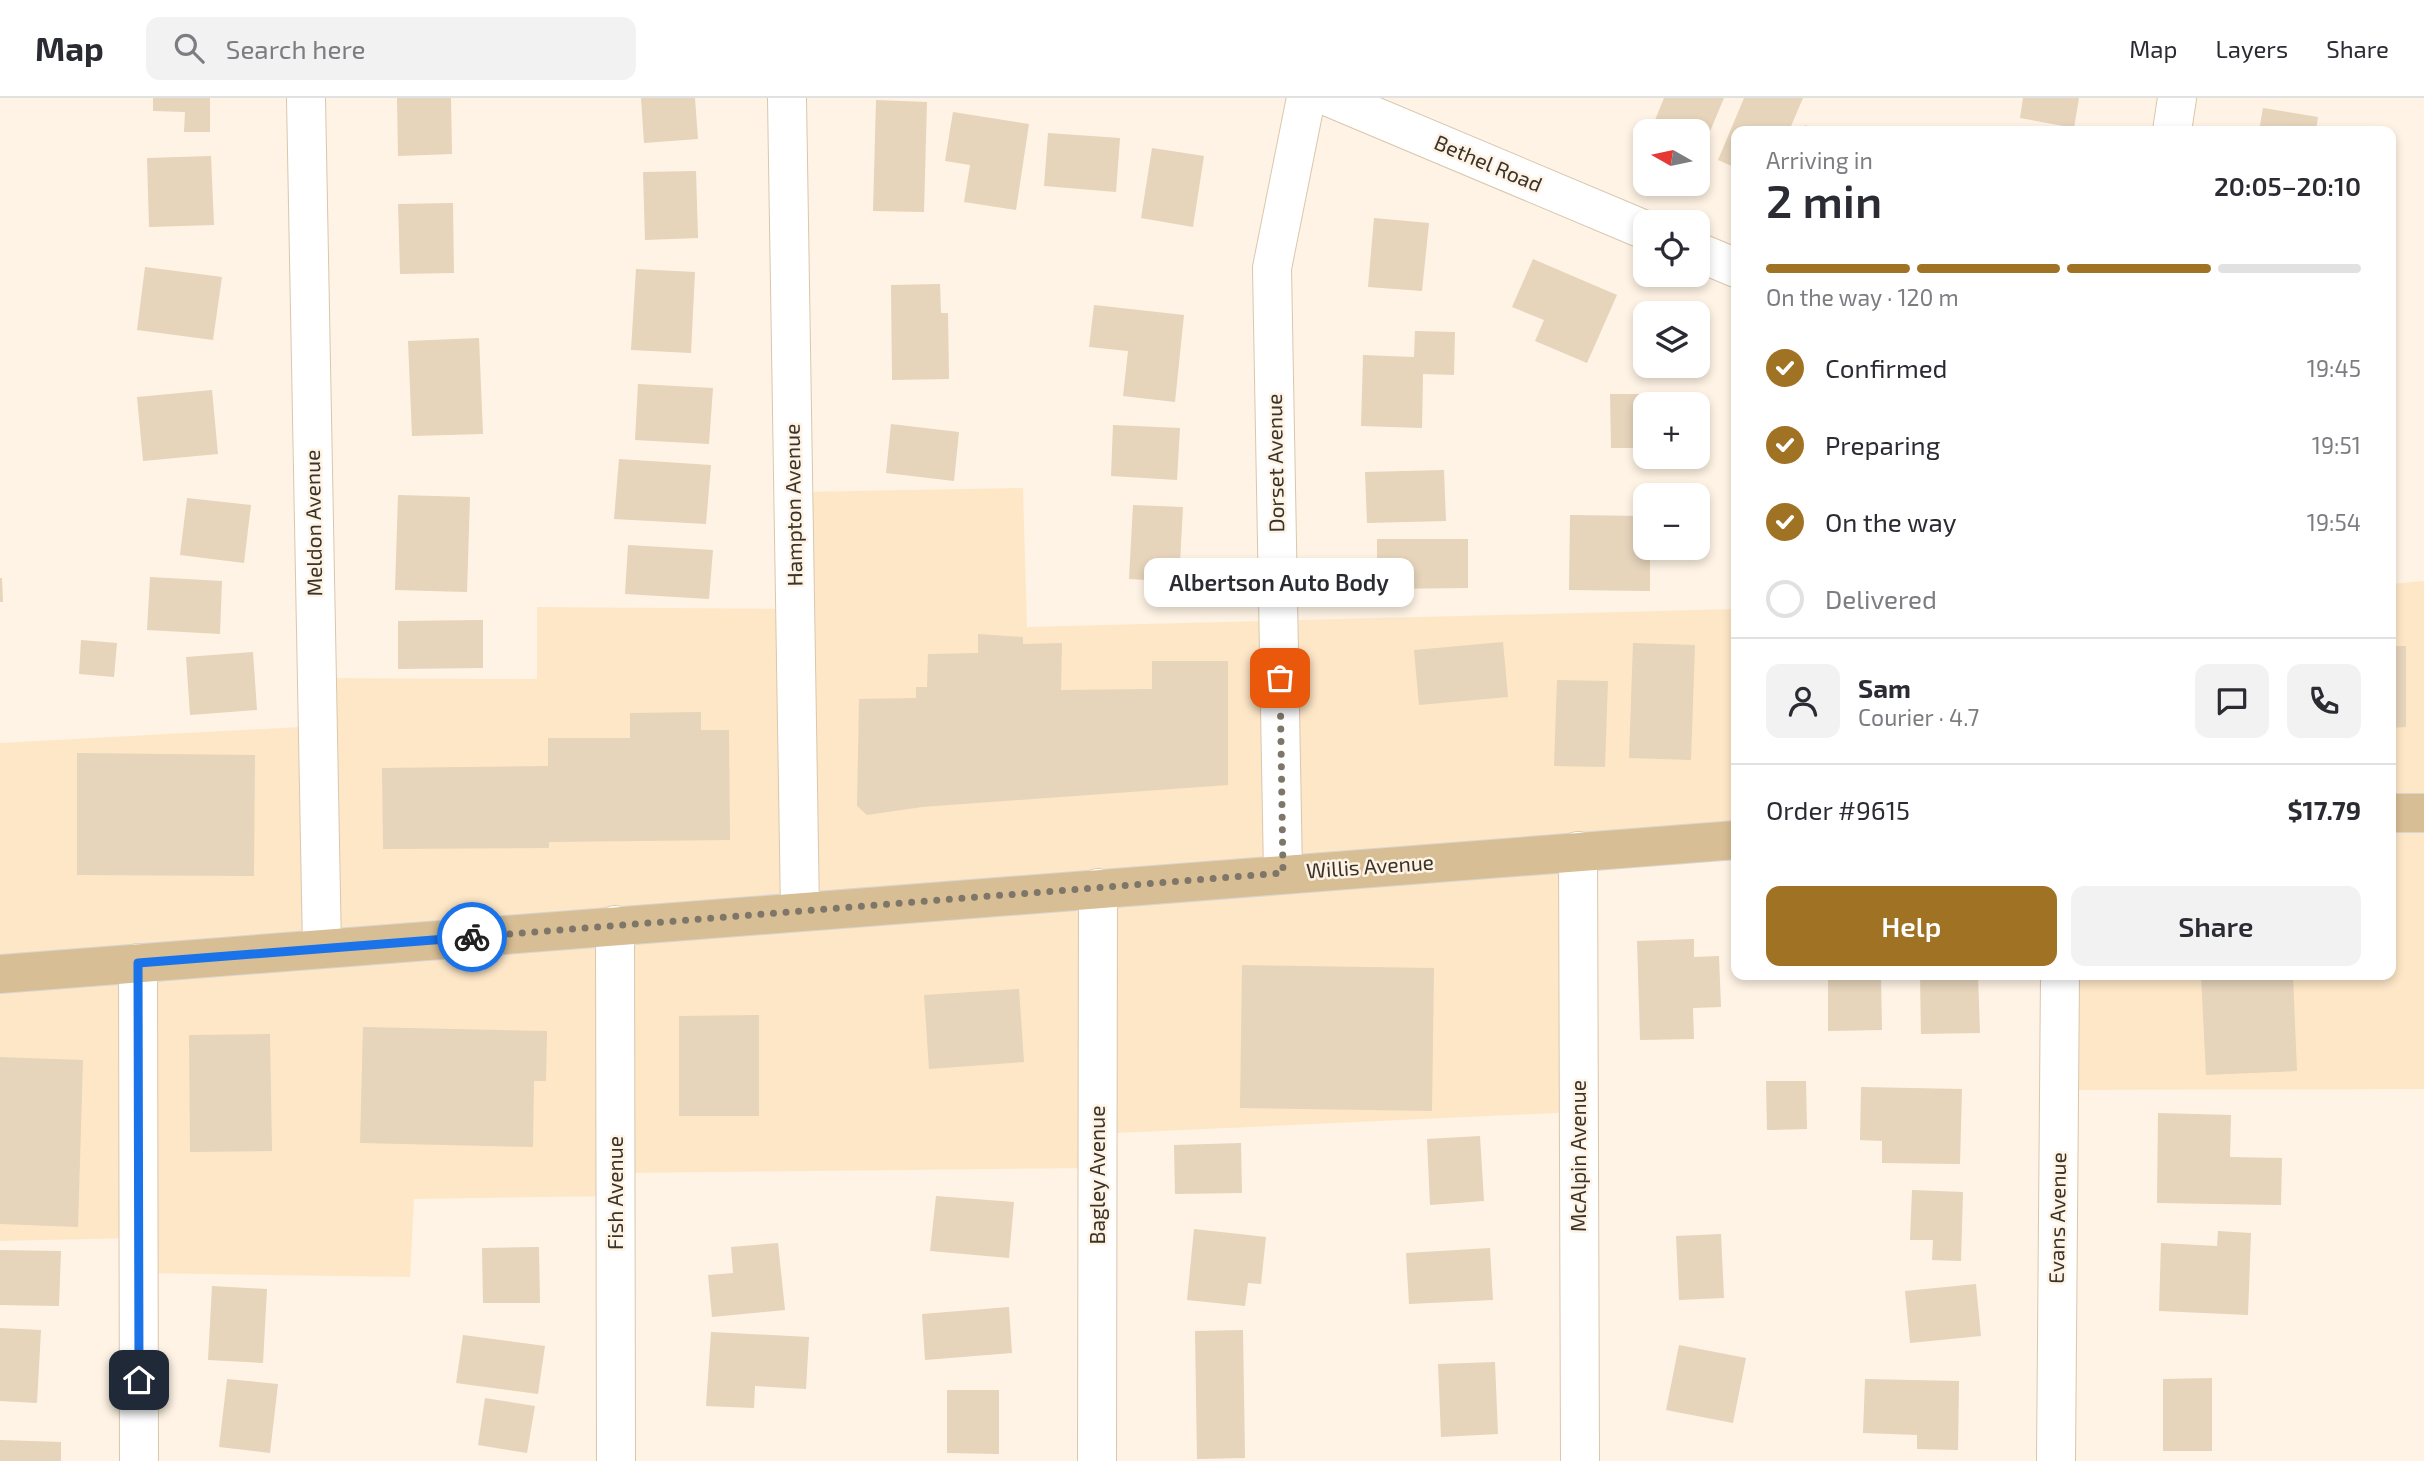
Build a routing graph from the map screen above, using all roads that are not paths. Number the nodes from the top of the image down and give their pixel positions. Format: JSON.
{"nodes":[{"id":1,"x":306,"y":98,"type":"edge"},
{"id":2,"x":787,"y":98,"type":"edge"},
{"id":3,"x":1306,"y":98,"type":"edge"},
{"id":4,"x":1331,"y":98,"type":"edge"},
{"id":5,"x":2177,"y":98,"type":"edge"},
{"id":6,"x":2173,"y":126,"type":"edge"},
{"id":7,"x":1633,"y":225,"type":"edge"},
{"id":8,"x":1710,"y":257,"type":"edge"},
{"id":9,"x":1731,"y":266,"type":"edge"},
{"id":10,"x":2396,"y":813,"type":"edge"},
{"id":11,"x":2424,"y":813,"type":"edge"},
{"id":12,"x":1731,"y":839,"type":"edge"},
{"id":13,"x":1578,"y":851,"type":"junction"},
{"id":14,"x":1283,"y":873,"type":"junction"},
{"id":15,"x":1098,"y":888,"type":"junction"},
{"id":16,"x":800,"y":912,"type":"junction"},
{"id":17,"x":615,"y":926,"type":"junction"},
{"id":18,"x":323,"y":949,"type":"junction"},
{"id":19,"x":138,"y":963,"type":"junction"},
{"id":20,"x":0,"y":974,"type":"edge"},
{"id":21,"x":2060,"y":980,"type":"edge"},
{"id":22,"x":139,"y":1461,"type":"edge"},
{"id":23,"x":616,"y":1461,"type":"edge"},
{"id":24,"x":1097,"y":1461,"type":"edge"},
{"id":25,"x":1580,"y":1461,"type":"edge"},
{"id":26,"x":2056,"y":1461,"type":"edge"}],
"edges":[{"from":1,"to":18,"type":"street","name":"Meldon Avenue"},
{"from":2,"to":16,"type":"street","name":"Hampton Avenue"},
{"from":3,"to":14,"type":"street","name":"Dorset Avenue"},
{"from":4,"to":7,"type":"street","name":"Bethel Road"},
{"from":5,"to":6,"type":"street"},
{"from":8,"to":9,"type":"street"},
{"from":10,"to":11,"type":"main road"},
{"from":12,"to":13,"type":"main road","name":"Willis Avenue"},
{"from":13,"to":14,"type":"main road","name":"Willis Avenue"},
{"from":13,"to":25,"type":"street","name":"McAlpin Avenue"},
{"from":14,"to":15,"type":"main road","name":"Willis Avenue"},
{"from":15,"to":16,"type":"main road","name":"Willis Avenue"},
{"from":15,"to":24,"type":"street","name":"Bagley Avenue"},
{"from":16,"to":17,"type":"main road","name":"Willis Avenue"},
{"from":17,"to":18,"type":"main road","name":"Willis Avenue"},
{"from":17,"to":23,"type":"street","name":"Fish Avenue"},
{"from":18,"to":19,"type":"main road","name":"Willis Avenue"},
{"from":19,"to":20,"type":"main road","name":"Willis Avenue"},
{"from":19,"to":22,"type":"street"},
{"from":21,"to":26,"type":"street","name":"Evans Avenue"}]}
